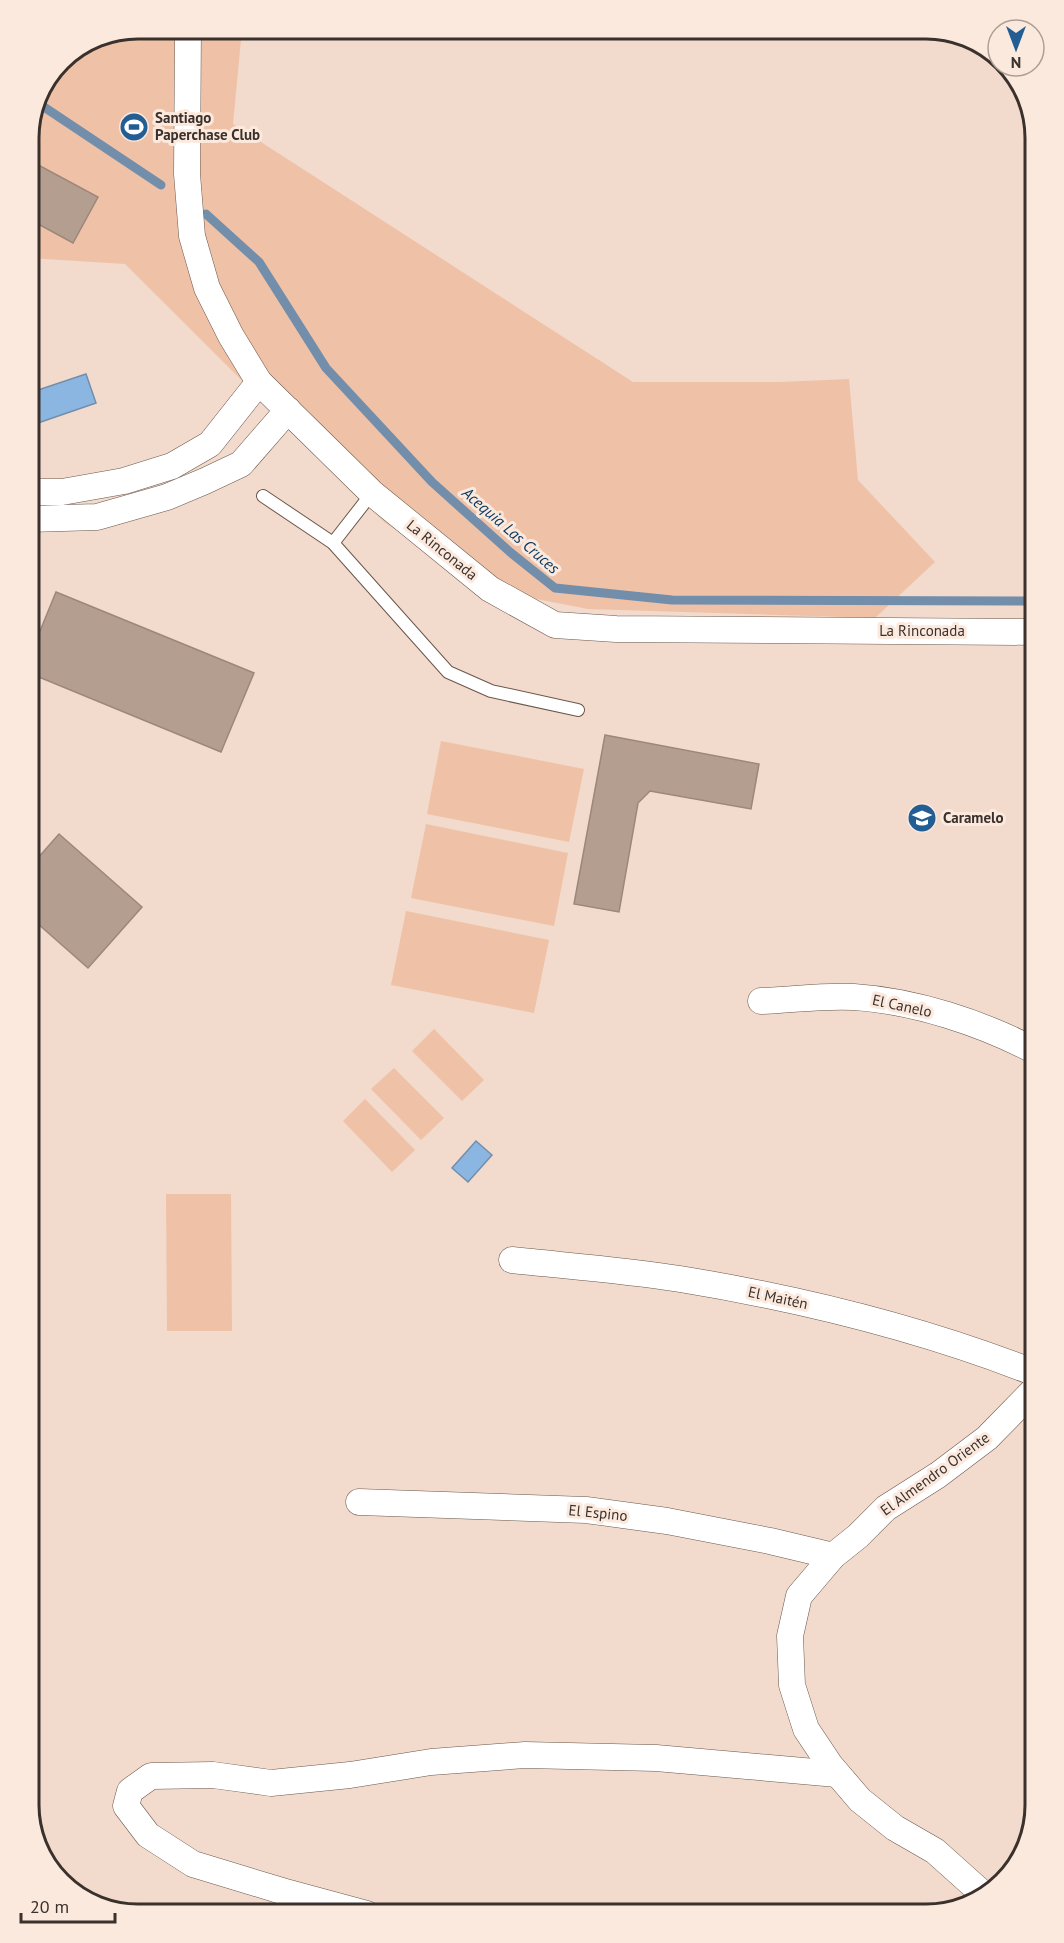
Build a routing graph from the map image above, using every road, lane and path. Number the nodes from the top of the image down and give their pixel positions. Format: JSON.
{"nodes":[{"id":1,"x":188,"y":39,"type":"edge"},
{"id":2,"x":259,"y":382,"type":"junction"},
{"id":3,"x":288,"y":411,"type":"junction"},
{"id":4,"x":39,"y":492,"type":"edge"},
{"id":5,"x":372,"y":493,"type":"junction"},
{"id":6,"x":263,"y":496,"type":"dead end"},
{"id":7,"x":39,"y":519,"type":"edge"},
{"id":8,"x":333,"y":543,"type":"junction"},
{"id":9,"x":1025,"y":632,"type":"edge"},
{"id":10,"x":578,"y":710,"type":"dead end"},
{"id":11,"x":761,"y":1001,"type":"dead end"},
{"id":12,"x":1025,"y":1046,"type":"edge"},
{"id":13,"x":512,"y":1260,"type":"dead end"},
{"id":14,"x":1025,"y":1369,"type":"edge"},
{"id":15,"x":1025,"y":1399,"type":"edge"},
{"id":16,"x":359,"y":1502,"type":"dead end"},
{"id":17,"x":832,"y":1556,"type":"junction"},
{"id":18,"x":837,"y":1774,"type":"junction"},
{"id":19,"x":978,"y":1890,"type":"edge"},
{"id":20,"x":328,"y":1904,"type":"edge"}],
"edges":[{"from":1,"to":2,"type":"street","name":"La Rinconada"},
{"from":2,"to":3,"type":"street","name":"La Rinconada"},
{"from":2,"to":4,"type":"street"},
{"from":3,"to":5,"type":"street","name":"La Rinconada"},
{"from":3,"to":7,"type":"street"},
{"from":5,"to":8,"type":"lane"},
{"from":5,"to":9,"type":"street","name":"La Rinconada"},
{"from":6,"to":8,"type":"lane"},
{"from":8,"to":10,"type":"lane"},
{"from":11,"to":12,"type":"street","name":"El Canelo"},
{"from":13,"to":14,"type":"street","name":"El Maitén"},
{"from":15,"to":17,"type":"street","name":"El Almendro Oriente"},
{"from":16,"to":17,"type":"street","name":"El Espino"},
{"from":17,"to":18,"type":"street","name":"El Almendro Oriente"},
{"from":18,"to":19,"type":"street","name":"El Almendro Oriente"},
{"from":18,"to":20,"type":"street"}]}
